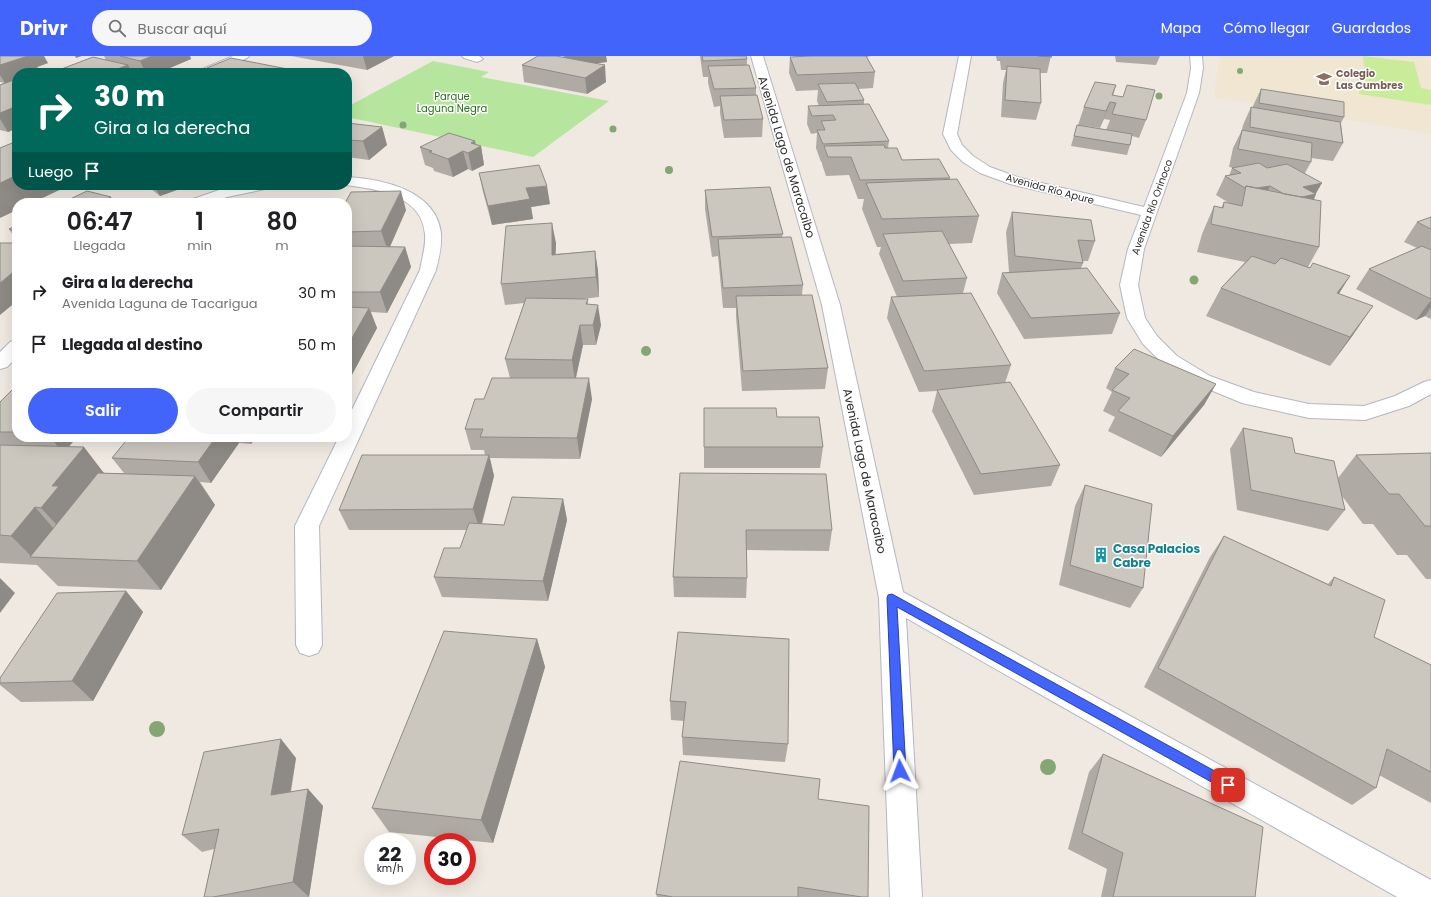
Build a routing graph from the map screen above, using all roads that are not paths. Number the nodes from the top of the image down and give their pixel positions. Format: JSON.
{"nodes":[{"id":1,"x":243,"y":56,"type":"edge"},
{"id":2,"x":757,"y":56,"type":"edge"},
{"id":3,"x":965,"y":56,"type":"edge"},
{"id":4,"x":1196,"y":56,"type":"edge"},
{"id":5,"x":214,"y":68,"type":"edge"},
{"id":6,"x":352,"y":182,"type":"edge"},
{"id":7,"x":239,"y":190,"type":"edge"},
{"id":8,"x":210,"y":198,"type":"edge"},
{"id":9,"x":1150,"y":214,"type":"junction"},
{"id":10,"x":12,"y":351,"type":"edge"},
{"id":11,"x":0,"y":363,"type":"edge"},
{"id":12,"x":1431,"y":386,"type":"edge"},
{"id":13,"x":352,"y":431,"type":"edge"},
{"id":14,"x":347,"y":442,"type":"edge"},
{"id":15,"x":892,"y":598,"type":"junction"},
{"id":16,"x":310,"y":645,"type":"dead end"},
{"id":17,"x":906,"y":897,"type":"edge"},
{"id":18,"x":1429,"y":897,"type":"edge"}],
"edges":[{"from":1,"to":5,"type":"street"},
{"from":2,"to":15,"type":"street","name":"Avenida Lago de Maracaibo"},
{"from":3,"to":9,"type":"street","name":"Avenida Río Apure"},
{"from":4,"to":9,"type":"street","name":"Avenida Río Orinoco"},
{"from":6,"to":13,"type":"street"},
{"from":7,"to":8,"type":"street"},
{"from":9,"to":12,"type":"street","name":"Avenida Río Orinoco"},
{"from":10,"to":11,"type":"street"},
{"from":14,"to":16,"type":"street"},
{"from":15,"to":17,"type":"street","name":"Avenida Lago de Maracaibo"},
{"from":15,"to":18,"type":"street"}]}
